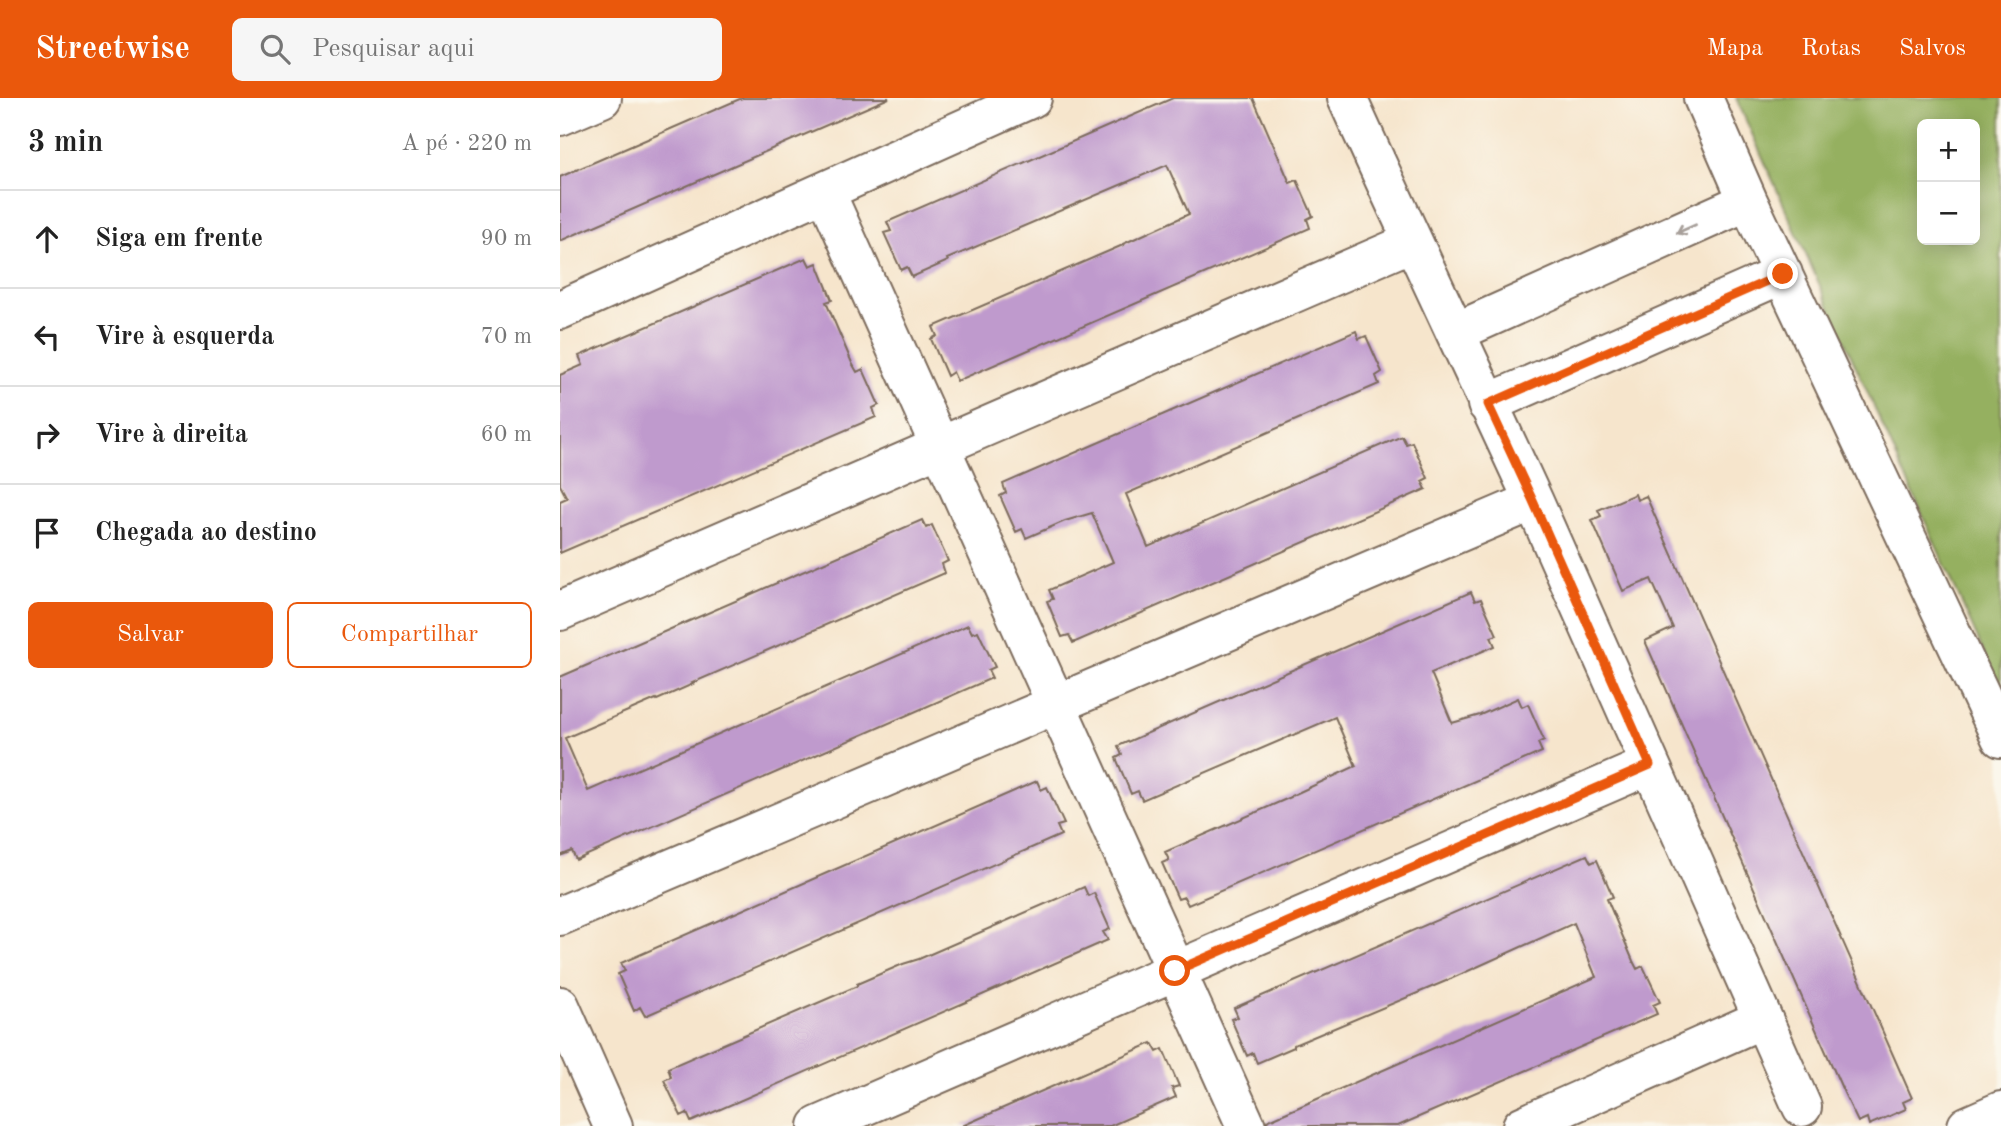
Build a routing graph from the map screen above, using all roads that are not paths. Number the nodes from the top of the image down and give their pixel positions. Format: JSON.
{"nodes":[{"id":1,"x":602,"y":98,"type":"edge"},
{"id":2,"x":1032,"y":98,"type":"edge"},
{"id":3,"x":1347,"y":98,"type":"edge"},
{"id":4,"x":1703,"y":98,"type":"edge"},
{"id":5,"x":560,"y":117,"type":"edge"},
{"id":6,"x":825,"y":191,"type":"junction"},
{"id":7,"x":1748,"y":201,"type":"junction"},
{"id":8,"x":1412,"y":242,"type":"junction"},
{"id":9,"x":1783,"y":274,"type":"junction"},
{"id":10,"x":560,"y":310,"type":"edge"},
{"id":11,"x":1456,"y":332,"type":"junction"},
{"id":12,"x":1488,"y":404,"type":"junction"},
{"id":13,"x":940,"y":446,"type":"junction"},
{"id":14,"x":1533,"y":501,"type":"junction"},
{"id":15,"x":560,"y":611,"type":"edge"},
{"id":16,"x":1056,"y":705,"type":"junction"},
{"id":17,"x":2001,"y":738,"type":"edge"},
{"id":18,"x":1650,"y":765,"type":"junction"},
{"id":19,"x":560,"y":916,"type":"edge"},
{"id":20,"x":1175,"y":971,"type":"junction"},
{"id":21,"x":560,"y":1006,"type":"edge"},
{"id":22,"x":1762,"y":1020,"type":"junction"},
{"id":23,"x":1802,"y":1107,"type":"dead end"},
{"id":24,"x":2001,"y":1111,"type":"edge"},
{"id":25,"x":613,"y":1126,"type":"edge"},
{"id":26,"x":818,"y":1126,"type":"edge"},
{"id":27,"x":1245,"y":1126,"type":"edge"},
{"id":28,"x":1522,"y":1126,"type":"edge"},
{"id":29,"x":1968,"y":1126,"type":"edge"}],
"edges":[{"from":1,"to":5,"type":"street"},
{"from":2,"to":6,"type":"street"},
{"from":3,"to":8,"type":"street"},
{"from":4,"to":7,"type":"street"},
{"from":6,"to":10,"type":"street"},
{"from":6,"to":13,"type":"street"},
{"from":7,"to":9,"type":"street"},
{"from":7,"to":11,"type":"street","one_way":true},
{"from":8,"to":11,"type":"street"},
{"from":8,"to":13,"type":"street"},
{"from":9,"to":12,"type":"street"},
{"from":9,"to":17,"type":"street"},
{"from":11,"to":12,"type":"street"},
{"from":12,"to":14,"type":"street"},
{"from":13,"to":15,"type":"street"},
{"from":13,"to":16,"type":"street"},
{"from":14,"to":16,"type":"street"},
{"from":14,"to":18,"type":"street"},
{"from":16,"to":19,"type":"street"},
{"from":16,"to":20,"type":"street"},
{"from":18,"to":20,"type":"street"},
{"from":18,"to":22,"type":"street"},
{"from":20,"to":26,"type":"street"},
{"from":20,"to":27,"type":"street"},
{"from":21,"to":25,"type":"street"},
{"from":22,"to":23,"type":"street"},
{"from":22,"to":28,"type":"street"},
{"from":24,"to":29,"type":"street"}]}
